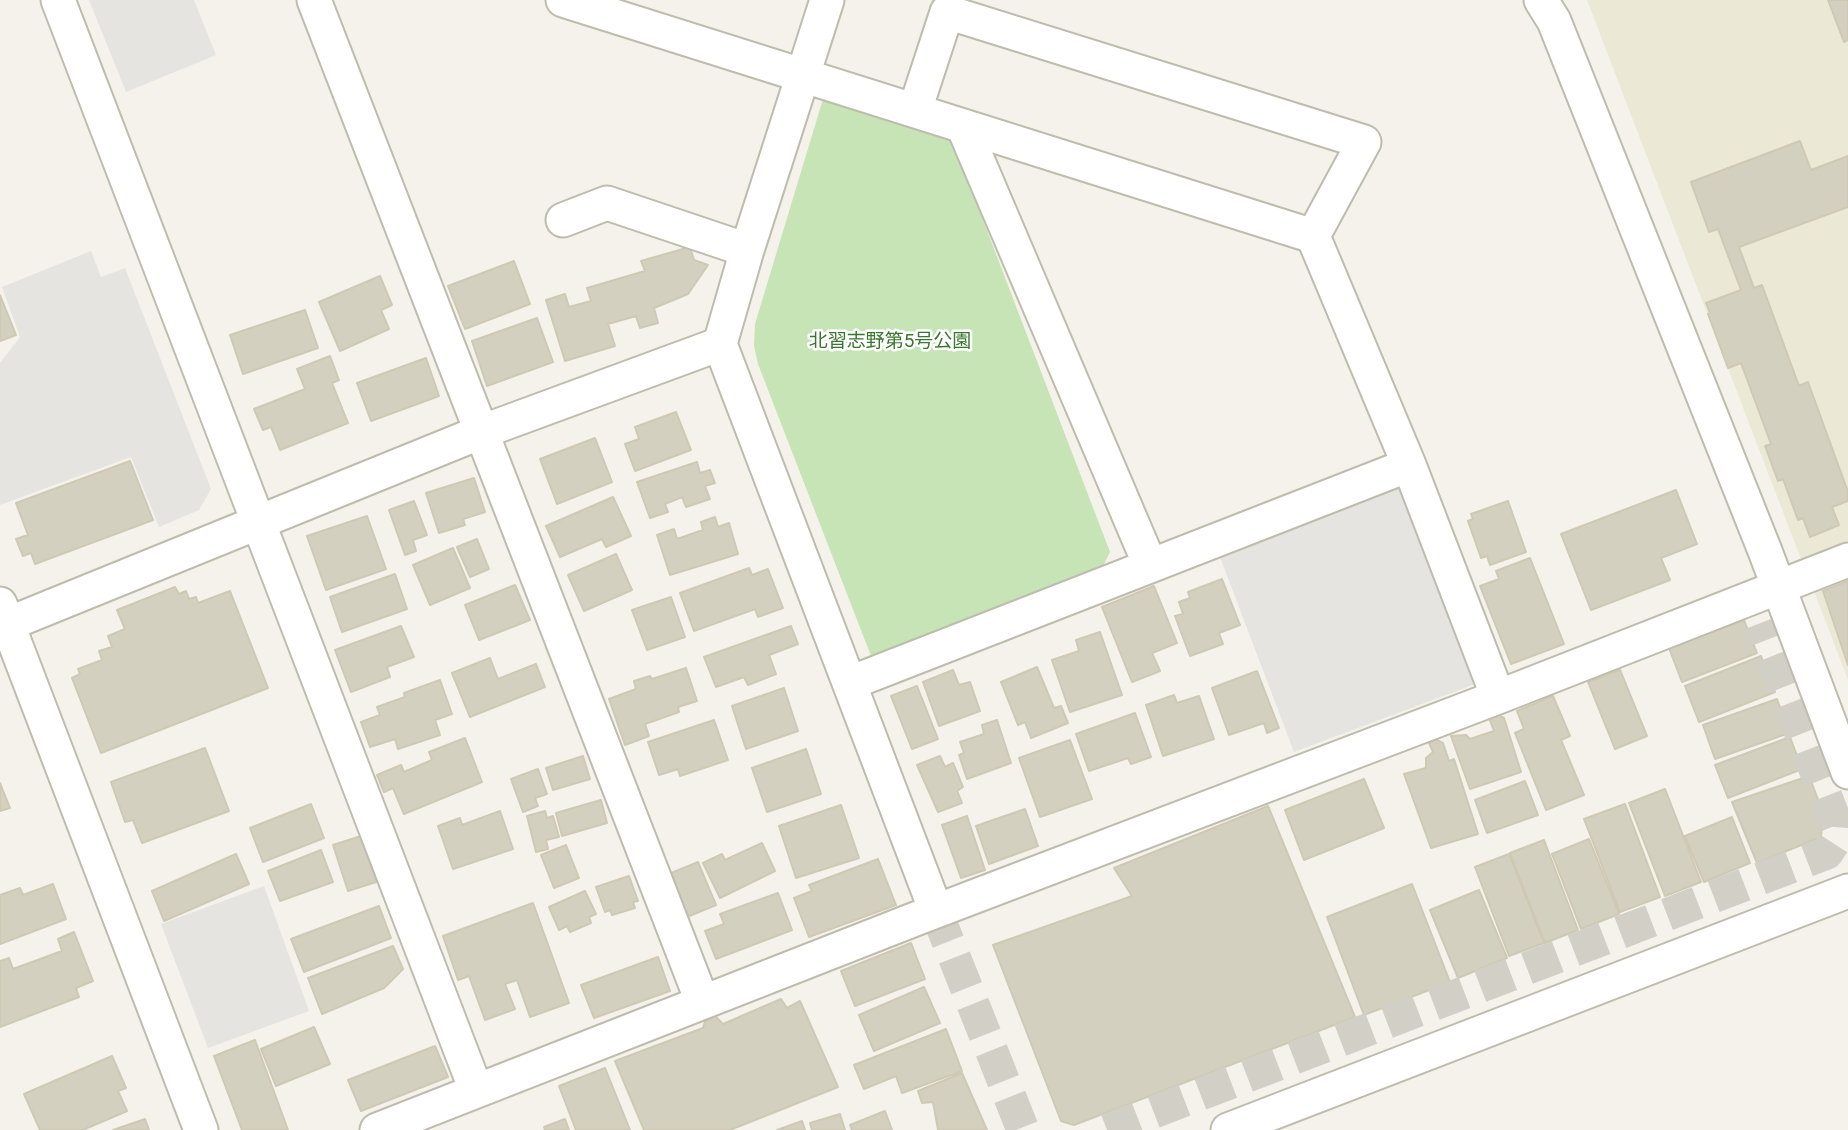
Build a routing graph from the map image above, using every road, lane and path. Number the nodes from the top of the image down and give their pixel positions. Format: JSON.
{"nodes":[{"id":1,"x":58,"y":0,"type":"edge"},
{"id":2,"x":314,"y":0,"type":"edge"},
{"id":3,"x":563,"y":0,"type":"edge"},
{"id":4,"x":827,"y":0,"type":"edge"},
{"id":5,"x":1543,"y":1,"type":"edge"},
{"id":6,"x":628,"y":10,"type":"edge"},
{"id":7,"x":803,"y":75,"type":"junction"},
{"id":8,"x":915,"y":110,"type":"junction"},
{"id":9,"x":963,"y":125,"type":"junction"},
{"id":10,"x":563,"y":220,"type":"dead end"},
{"id":11,"x":1313,"y":236,"type":"junction"},
{"id":12,"x":747,"y":250,"type":"junction"},
{"id":13,"x":720,"y":344,"type":"junction"},
{"id":14,"x":481,"y":432,"type":"junction"},
{"id":15,"x":1409,"y":465,"type":"junction"},
{"id":16,"x":259,"y":521,"type":"junction"},
{"id":17,"x":1848,"y":561,"type":"edge"},
{"id":18,"x":1150,"y":565,"type":"junction"},
{"id":19,"x":1779,"y":587,"type":"junction"},
{"id":20,"x":4,"y":614,"type":"edge"},
{"id":21,"x":850,"y":683,"type":"junction"},
{"id":22,"x":1498,"y":697,"type":"junction"},
{"id":23,"x":1848,"y":772,"type":"edge"},
{"id":24,"x":1848,"y":891,"type":"edge"},
{"id":25,"x":936,"y":911,"type":"junction"},
{"id":26,"x":702,"y":1002,"type":"junction"},
{"id":27,"x":476,"y":1090,"type":"junction"},
{"id":28,"x":201,"y":1130,"type":"edge"},
{"id":29,"x":377,"y":1130,"type":"edge"},
{"id":30,"x":1228,"y":1130,"type":"edge"}],
"edges":[{"from":1,"to":16,"type":"street"},
{"from":2,"to":14,"type":"street"},
{"from":3,"to":6,"type":"street"},
{"from":4,"to":7,"type":"street"},
{"from":5,"to":19,"type":"street"},
{"from":6,"to":7,"type":"street"},
{"from":7,"to":8,"type":"street"},
{"from":7,"to":12,"type":"street"},
{"from":8,"to":9,"type":"street"},
{"from":8,"to":11,"type":"street"},
{"from":9,"to":11,"type":"street"},
{"from":9,"to":18,"type":"street"},
{"from":10,"to":12,"type":"street"},
{"from":11,"to":15,"type":"street"},
{"from":12,"to":13,"type":"street"},
{"from":13,"to":14,"type":"street"},
{"from":13,"to":21,"type":"street"},
{"from":14,"to":16,"type":"street"},
{"from":14,"to":26,"type":"street"},
{"from":15,"to":18,"type":"street"},
{"from":15,"to":22,"type":"street"},
{"from":16,"to":20,"type":"street"},
{"from":16,"to":27,"type":"street"},
{"from":17,"to":19,"type":"street"},
{"from":18,"to":21,"type":"street"},
{"from":19,"to":22,"type":"street"},
{"from":19,"to":23,"type":"street"},
{"from":20,"to":28,"type":"street"},
{"from":21,"to":25,"type":"street"},
{"from":22,"to":25,"type":"street"},
{"from":24,"to":30,"type":"street"},
{"from":25,"to":26,"type":"street"},
{"from":26,"to":27,"type":"street"},
{"from":27,"to":29,"type":"street"}]}
